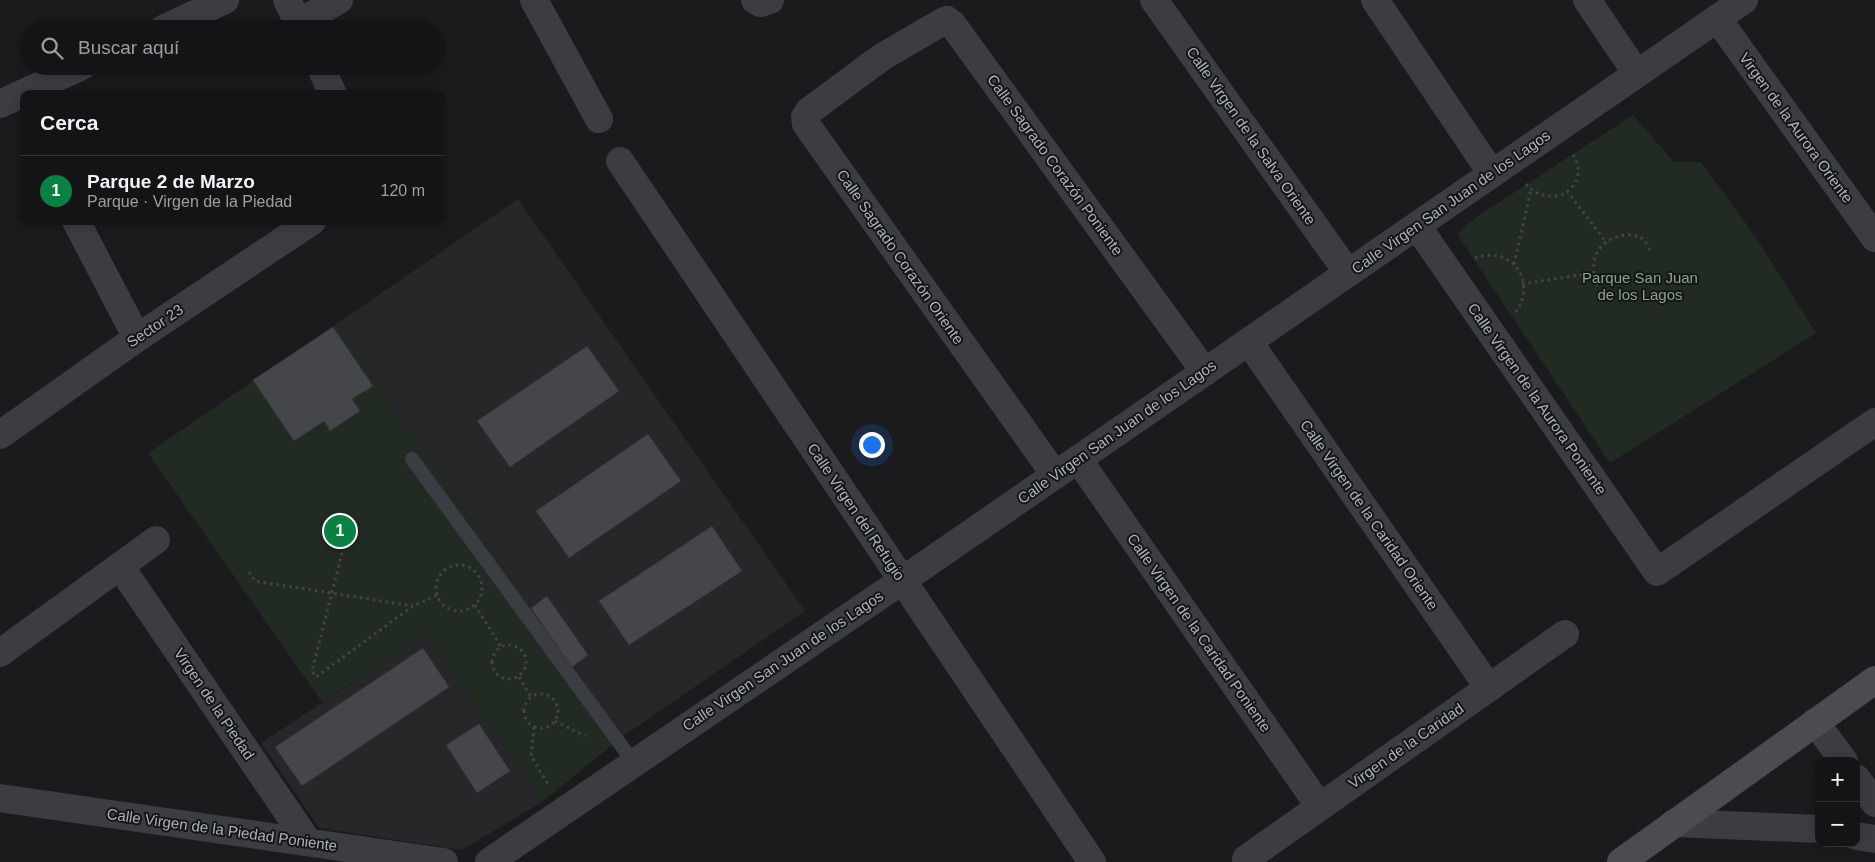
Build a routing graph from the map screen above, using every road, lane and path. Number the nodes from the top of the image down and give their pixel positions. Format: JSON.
{"nodes":[{"id":1,"x":225,"y":0,"type":"edge"},
{"id":2,"x":338,"y":0,"type":"edge"},
{"id":3,"x":534,"y":0,"type":"edge"},
{"id":4,"x":756,"y":0,"type":"edge"},
{"id":5,"x":770,"y":0,"type":"edge"},
{"id":6,"x":1154,"y":0,"type":"edge"},
{"id":7,"x":1375,"y":0,"type":"edge"},
{"id":8,"x":1587,"y":0,"type":"edge"},
{"id":9,"x":1744,"y":0,"type":"edge"},
{"id":10,"x":296,"y":17,"type":"edge"},
{"id":11,"x":1717,"y":18,"type":"junction"},
{"id":12,"x":182,"y":20,"type":"edge"},
{"id":13,"x":882,"y":57,"type":"joint"},
{"id":14,"x":1637,"y":74,"type":"junction"},
{"id":15,"x":63,"y":75,"type":"edge"},
{"id":16,"x":324,"y":75,"type":"edge"},
{"id":17,"x":30,"y":90,"type":"edge"},
{"id":18,"x":331,"y":90,"type":"edge"},
{"id":19,"x":20,"y":95,"type":"edge"},
{"id":20,"x":0,"y":104,"type":"edge"},
{"id":21,"x":599,"y":119,"type":"dead end"},
{"id":22,"x":1557,"y":129,"type":"junction"},
{"id":23,"x":620,"y":161,"type":"dead end"},
{"id":24,"x":1500,"y":168,"type":"junction"},
{"id":25,"x":1531,"y":190,"type":"junction"},
{"id":26,"x":1567,"y":191,"type":"junction"},
{"id":27,"x":78,"y":225,"type":"edge"},
{"id":28,"x":301,"y":225,"type":"edge"},
{"id":29,"x":1417,"y":226,"type":"junction"},
{"id":30,"x":1875,"y":238,"type":"edge"},
{"id":31,"x":1606,"y":242,"type":"junction"},
{"id":32,"x":1650,"y":250,"type":"dead end"},
{"id":33,"x":1514,"y":264,"type":"junction"},
{"id":34,"x":1446,"y":269,"type":"junction"},
{"id":35,"x":1348,"y":273,"type":"junction"},
{"id":36,"x":1594,"y":273,"type":"junction"},
{"id":37,"x":1522,"y":284,"type":"junction"},
{"id":38,"x":1596,"y":286,"type":"dead end"},
{"id":39,"x":1493,"y":336,"type":"junction"},
{"id":40,"x":137,"y":338,"type":"junction"},
{"id":41,"x":1249,"y":342,"type":"junction"},
{"id":42,"x":1205,"y":372,"type":"junction"},
{"id":43,"x":1875,"y":422,"type":"edge"},
{"id":44,"x":0,"y":435,"type":"edge"},
{"id":45,"x":412,"y":459,"type":"dead end"},
{"id":46,"x":1078,"y":459,"type":"junction"},
{"id":47,"x":1055,"y":475,"type":"junction"},
{"id":48,"x":338,"y":512,"type":"dead end"},
{"id":49,"x":156,"y":540,"type":"dead end"},
{"id":50,"x":120,"y":566,"type":"junction"},
{"id":51,"x":249,"y":572,"type":"dead end"},
{"id":52,"x":902,"y":580,"type":"junction"},
{"id":53,"x":332,"y":594,"type":"junction"},
{"id":54,"x":437,"y":595,"type":"junction"},
{"id":55,"x":475,"y":605,"type":"junction"},
{"id":56,"x":413,"y":606,"type":"junction"},
{"id":57,"x":1566,"y":634,"type":"dead end"},
{"id":58,"x":501,"y":647,"type":"junction"},
{"id":59,"x":0,"y":652,"type":"edge"},
{"id":60,"x":519,"y":677,"type":"junction"},
{"id":61,"x":1875,"y":680,"type":"edge"},
{"id":62,"x":1488,"y":688,"type":"junction"},
{"id":63,"x":531,"y":697,"type":"junction"},
{"id":64,"x":1816,"y":722,"type":"junction"},
{"id":65,"x":534,"y":727,"type":"junction"},
{"id":66,"x":1841,"y":757,"type":"edge"},
{"id":67,"x":634,"y":763,"type":"junction"},
{"id":68,"x":1860,"y":783,"type":"edge"},
{"id":69,"x":0,"y":798,"type":"edge"},
{"id":70,"x":1875,"y":804,"type":"edge"},
{"id":71,"x":1320,"y":807,"type":"junction"},
{"id":72,"x":565,"y":810,"type":"junction"},
{"id":73,"x":1674,"y":824,"type":"junction"},
{"id":74,"x":1815,"y":829,"type":"edge"},
{"id":75,"x":1860,"y":837,"type":"edge"},
{"id":76,"x":1875,"y":839,"type":"edge"},
{"id":77,"x":308,"y":842,"type":"junction"},
{"id":78,"x":1246,"y":859,"type":"dead end"},
{"id":79,"x":444,"y":862,"type":"edge"},
{"id":80,"x":489,"y":862,"type":"edge"},
{"id":81,"x":1092,"y":862,"type":"edge"},
{"id":82,"x":1621,"y":862,"type":"edge"}],
"edges":[{"from":1,"to":12,"type":"street"},
{"from":2,"to":10,"type":"street"},
{"from":3,"to":21,"type":"street"},
{"from":4,"to":5,"type":"street"},
{"from":6,"to":35,"type":"street","name":"Calle Virgen de la Salva Oriente"},
{"from":7,"to":24,"type":"street"},
{"from":8,"to":14,"type":"street"},
{"from":9,"to":11,"type":"street","name":"Calle Virgen San Juan de los Lagos"},
{"from":11,"to":14,"type":"street","name":"Calle Virgen San Juan de los Lagos"},
{"from":11,"to":30,"type":"street","name":"Virgen de la Aurora Oriente"},
{"from":13,"to":42,"type":"street","name":"Calle Sagrado Corazón Poniente"},
{"from":13,"to":47,"type":"street","name":"Calle Sagrado Corazón Oriente"},
{"from":14,"to":22,"type":"street","name":"Calle Virgen San Juan de los Lagos"},
{"from":15,"to":17,"type":"street"},
{"from":16,"to":18,"type":"street"},
{"from":19,"to":20,"type":"street"},
{"from":22,"to":24,"type":"street","name":"Calle Virgen San Juan de los Lagos"},
{"from":22,"to":26,"type":"path"},
{"from":23,"to":52,"type":"street","name":"Calle Virgen del Refugio"},
{"from":24,"to":25,"type":"path"},
{"from":24,"to":29,"type":"street","name":"Calle Virgen San Juan de los Lagos"},
{"from":25,"to":26,"type":"path"},
{"from":25,"to":33,"type":"path"},
{"from":26,"to":31,"type":"path"},
{"from":27,"to":40,"type":"street"},
{"from":28,"to":40,"type":"street","name":"Sector 23"},
{"from":29,"to":34,"type":"street","name":"Calle Virgen de la Aurora Poniente"},
{"from":29,"to":35,"type":"street","name":"Calle Virgen San Juan de los Lagos"},
{"from":31,"to":32,"type":"path"},
{"from":31,"to":36,"type":"path"},
{"from":33,"to":34,"type":"path"},
{"from":33,"to":37,"type":"path"},
{"from":34,"to":39,"type":"street","name":"Calle Virgen de la Aurora Poniente"},
{"from":35,"to":41,"type":"street","name":"Calle Virgen San Juan de los Lagos"},
{"from":36,"to":37,"type":"path"},
{"from":36,"to":38,"type":"path"},
{"from":37,"to":39,"type":"path"},
{"from":39,"to":43,"type":"street","name":"Calle Virgen de la Aurora Poniente"},
{"from":40,"to":44,"type":"street","name":"Sector 23"},
{"from":41,"to":42,"type":"street","name":"Calle Virgen San Juan de los Lagos"},
{"from":41,"to":62,"type":"street","name":"Calle Virgen de la Caridad Oriente"},
{"from":42,"to":46,"type":"street","name":"Calle Virgen San Juan de los Lagos"},
{"from":45,"to":67,"type":"lane"},
{"from":46,"to":47,"type":"street","name":"Calle Virgen San Juan de los Lagos"},
{"from":46,"to":71,"type":"street","name":"Calle Virgen de la Caridad Poniente"},
{"from":47,"to":52,"type":"street","name":"Calle Virgen San Juan de los Lagos"},
{"from":48,"to":53,"type":"path"},
{"from":49,"to":50,"type":"street"},
{"from":50,"to":59,"type":"street"},
{"from":50,"to":77,"type":"street","name":"Virgen de la Piedad"},
{"from":51,"to":53,"type":"path"},
{"from":52,"to":67,"type":"street","name":"Calle Virgen San Juan de los Lagos"},
{"from":52,"to":81,"type":"street","name":"Calle Virgen del Refugio"},
{"from":53,"to":56,"type":"path"},
{"from":53,"to":56,"type":"path"},
{"from":54,"to":55,"type":"path"},
{"from":54,"to":55,"type":"path"},
{"from":54,"to":56,"type":"path"},
{"from":55,"to":58,"type":"path"},
{"from":57,"to":62,"type":"street","name":"Virgen de la Caridad"},
{"from":58,"to":60,"type":"path"},
{"from":58,"to":60,"type":"path"},
{"from":60,"to":63,"type":"path"},
{"from":61,"to":64,"type":"street"},
{"from":62,"to":71,"type":"street","name":"Virgen de la Caridad"},
{"from":63,"to":65,"type":"path"},
{"from":63,"to":65,"type":"path"},
{"from":64,"to":66,"type":"street"},
{"from":64,"to":73,"type":"street"},
{"from":65,"to":72,"type":"path"},
{"from":67,"to":72,"type":"street","name":"Calle Virgen San Juan de los Lagos"},
{"from":68,"to":70,"type":"street"},
{"from":69,"to":77,"type":"street","name":"Calle Virgen de la Piedad Poniente"},
{"from":71,"to":78,"type":"street","name":"Virgen de la Caridad"},
{"from":72,"to":80,"type":"street","name":"Calle Virgen San Juan de los Lagos"},
{"from":73,"to":74,"type":"street"},
{"from":73,"to":82,"type":"street"},
{"from":75,"to":76,"type":"street"},
{"from":77,"to":79,"type":"street","name":"Calle Virgen de la Piedad Poniente"}]}
